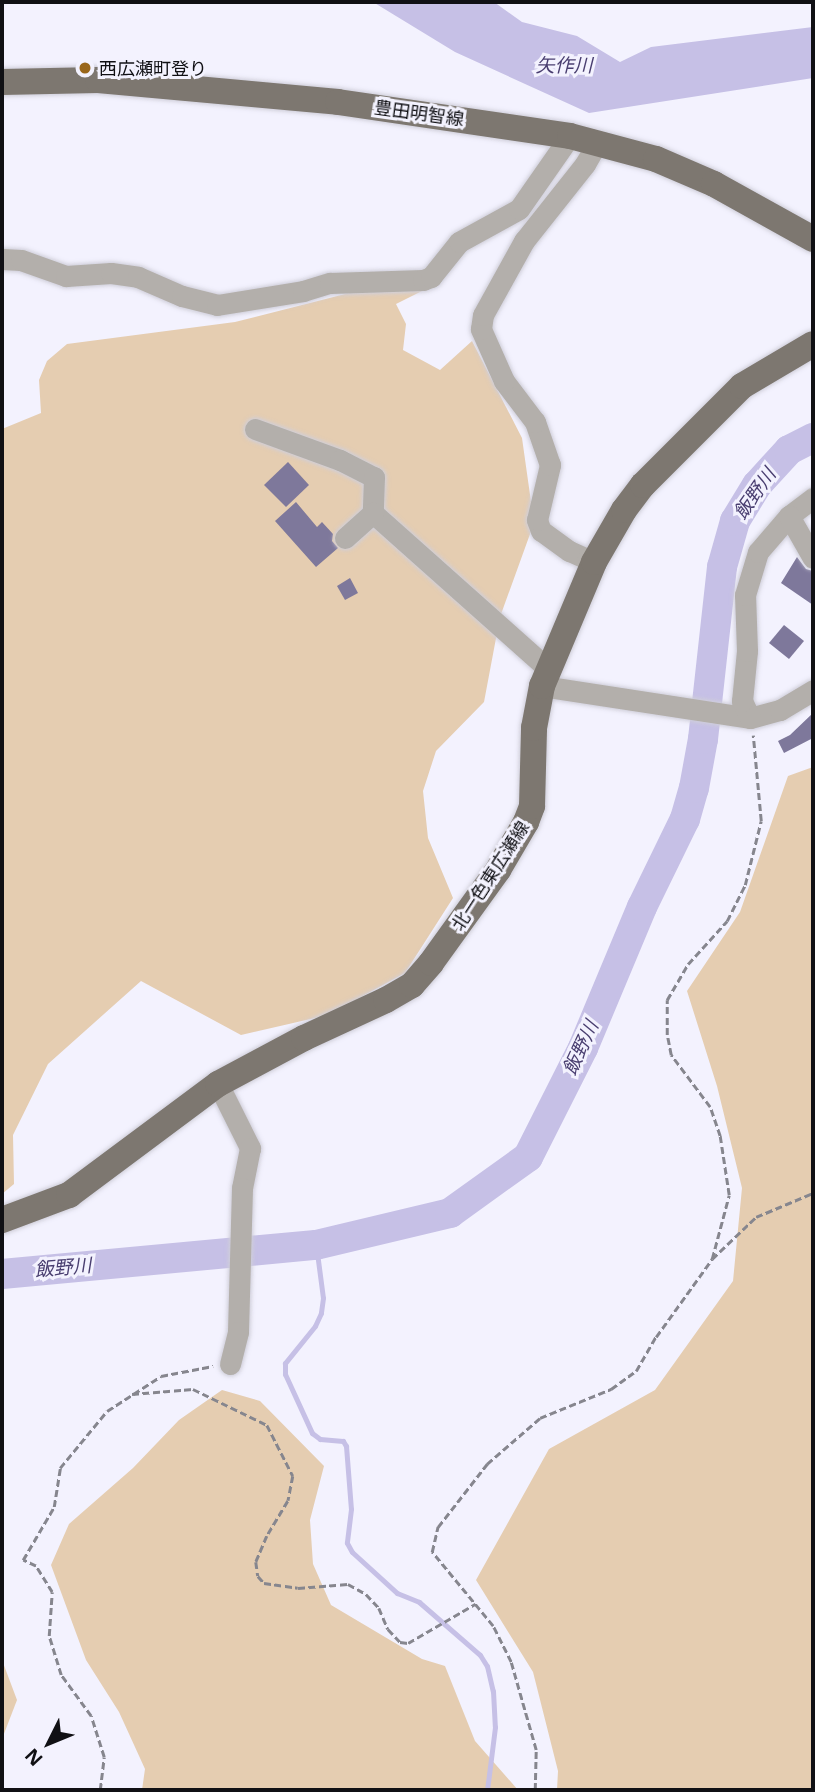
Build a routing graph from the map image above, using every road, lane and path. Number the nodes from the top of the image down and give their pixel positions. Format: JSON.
{"nodes":[{"id":1,"x":2,"y":82,"type":"edge"},
{"id":2,"x":570,"y":136,"type":"junction"},
{"id":3,"x":597,"y":143,"type":"junction"},
{"id":4,"x":813,"y":239,"type":"edge"},
{"id":5,"x":2,"y":259,"type":"edge"},
{"id":6,"x":813,"y":344,"type":"edge"},
{"id":7,"x":255,"y":429,"type":"dead end"},
{"id":8,"x":813,"y":498,"type":"edge"},
{"id":9,"x":373,"y":513,"type":"junction"},
{"id":10,"x":789,"y":516,"type":"junction"},
{"id":11,"x":345,"y":538,"type":"dead end"},
{"id":12,"x":813,"y":558,"type":"edge"},
{"id":13,"x":594,"y":562,"type":"junction"},
{"id":14,"x":545,"y":678,"type":"junction"},
{"id":15,"x":813,"y":691,"type":"edge"},
{"id":16,"x":741,"y":717,"type":"junction"},
{"id":17,"x":218,"y":1084,"type":"junction"},
{"id":18,"x":813,"y":1193,"type":"edge"},
{"id":19,"x":2,"y":1220,"type":"edge"},
{"id":20,"x":712,"y":1259,"type":"junction"},
{"id":21,"x":230,"y":1364,"type":"joint"},
{"id":22,"x":132,"y":1394,"type":"junction"},
{"id":23,"x":475,"y":1604,"type":"junction"},
{"id":24,"x":100,"y":1790,"type":"edge"},
{"id":25,"x":535,"y":1790,"type":"edge"}],
"edges":[{"from":1,"to":2,"type":"main road","name":"豊田明智線"},
{"from":2,"to":3,"type":"main road","name":"豊田明智線"},
{"from":2,"to":5,"type":"street"},
{"from":3,"to":4,"type":"main road","name":"豊田明智線"},
{"from":3,"to":13,"type":"street"},
{"from":6,"to":13,"type":"main road","name":"北一色東広瀬線"},
{"from":7,"to":9,"type":"street"},
{"from":8,"to":10,"type":"street"},
{"from":9,"to":11,"type":"street"},
{"from":9,"to":14,"type":"street"},
{"from":10,"to":12,"type":"street"},
{"from":10,"to":16,"type":"street"},
{"from":13,"to":14,"type":"main road","name":"北一色東広瀬線"},
{"from":14,"to":16,"type":"street"},
{"from":14,"to":17,"type":"main road","name":"北一色東広瀬線"},
{"from":15,"to":16,"type":"street"},
{"from":16,"to":20,"type":"path"},
{"from":17,"to":19,"type":"main road","name":"北一色東広瀬線"},
{"from":17,"to":21,"type":"street"},
{"from":18,"to":20,"type":"path"},
{"from":20,"to":23,"type":"path"},
{"from":21,"to":22,"type":"path"},
{"from":22,"to":23,"type":"path"},
{"from":22,"to":24,"type":"path"},
{"from":23,"to":25,"type":"path"}]}
